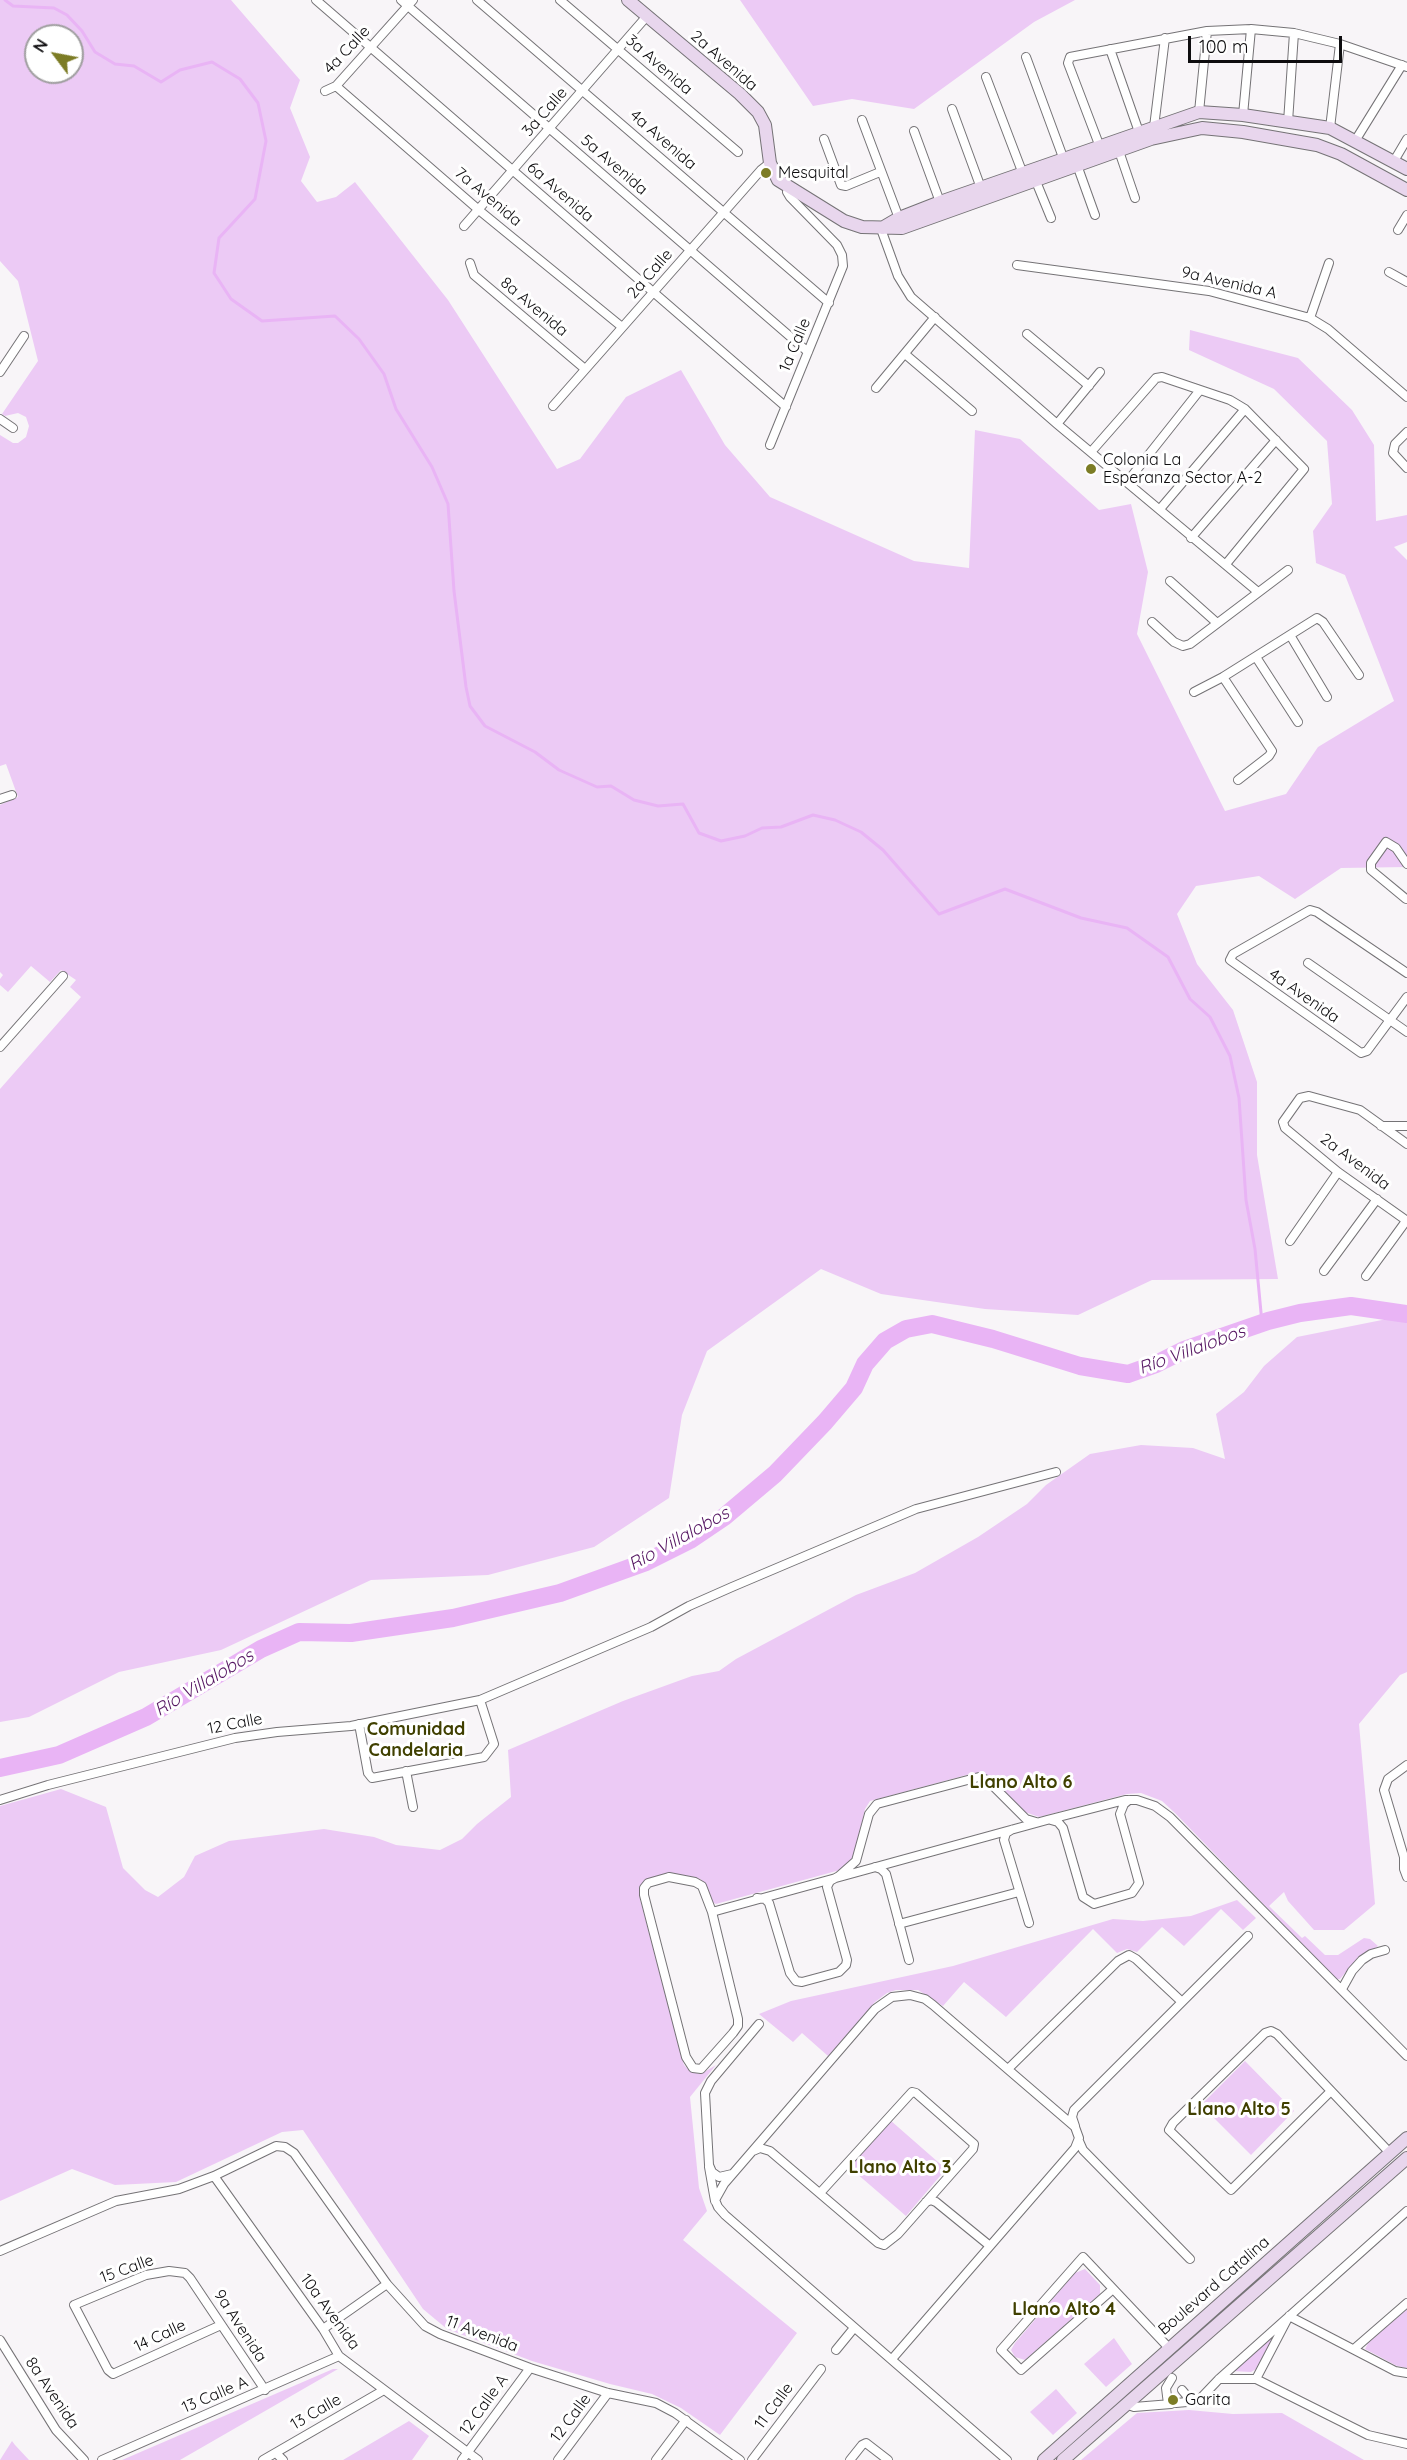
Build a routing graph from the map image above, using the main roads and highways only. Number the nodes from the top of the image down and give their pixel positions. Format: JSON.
{"nodes":[{"id":1,"x":628,"y":0,"type":"edge"},
{"id":2,"x":1407,"y":169,"type":"edge"},
{"id":3,"x":1407,"y":190,"type":"edge"},
{"id":4,"x":900,"y":223,"type":"junction"},
{"id":5,"x":1407,"y":2138,"type":"edge"},
{"id":6,"x":1407,"y":2158,"type":"edge"},
{"id":7,"x":1044,"y":2460,"type":"edge"},
{"id":8,"x":1063,"y":2460,"type":"edge"}],
"edges":[{"from":1,"to":4,"type":"main road","name":"2a Avenida"},
{"from":2,"to":4,"type":"main road"},
{"from":3,"to":4,"type":"main road"},
{"from":5,"to":7,"type":"main road","name":"Boulevard Catalina"},
{"from":6,"to":8,"type":"main road","name":"Boulevard Catalina"}]}
